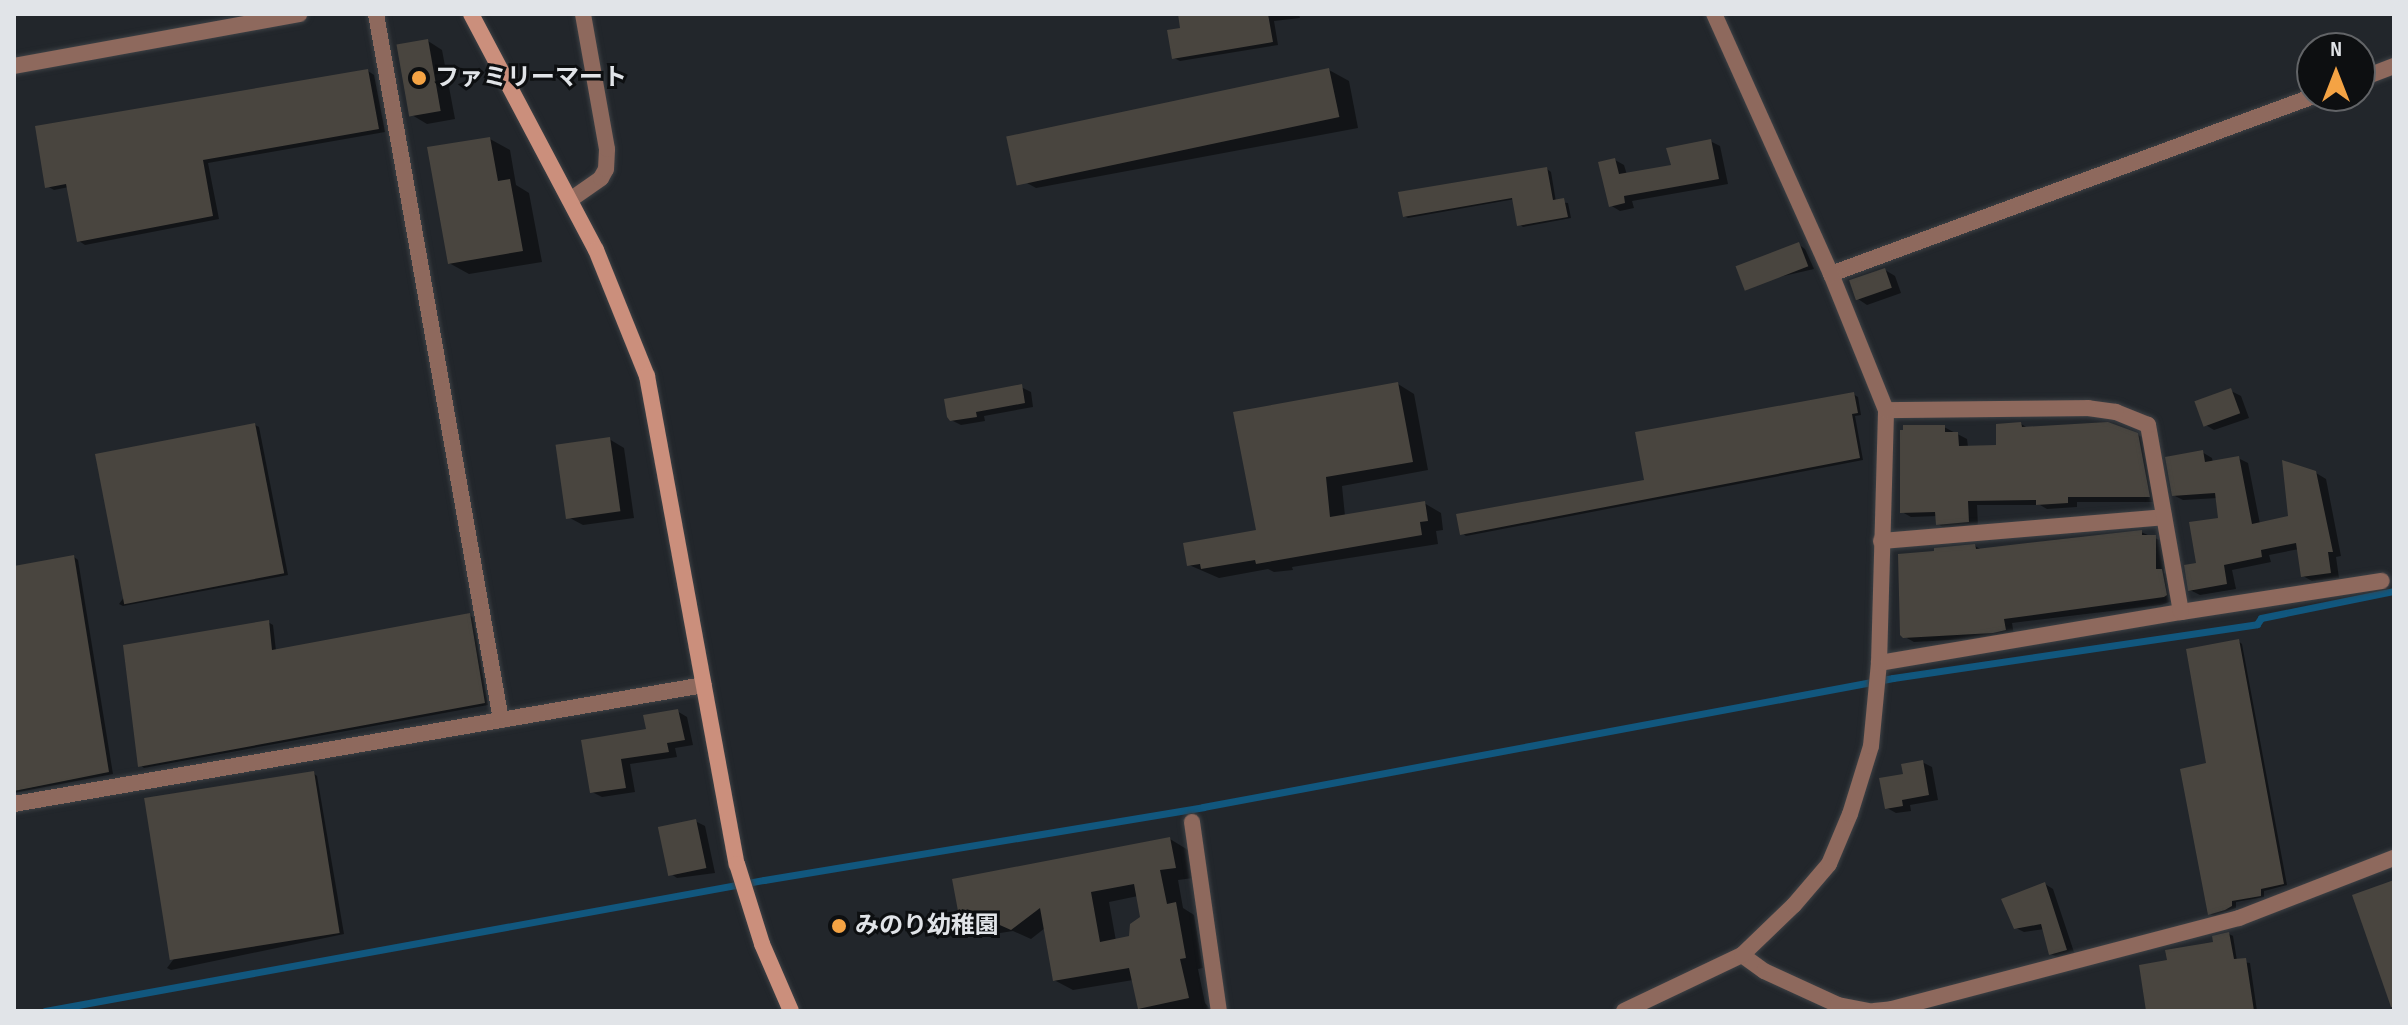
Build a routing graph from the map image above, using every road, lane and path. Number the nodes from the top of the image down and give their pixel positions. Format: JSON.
{"nodes":[{"id":1,"x":299,"y":14,"type":"edge"},
{"id":2,"x":376,"y":14,"type":"edge"},
{"id":3,"x":471,"y":14,"type":"edge"},
{"id":4,"x":583,"y":14,"type":"edge"},
{"id":5,"x":1714,"y":14,"type":"edge"},
{"id":6,"x":14,"y":66,"type":"edge"},
{"id":7,"x":2296,"y":103,"type":"edge"},
{"id":8,"x":570,"y":200,"type":"junction"},
{"id":9,"x":1831,"y":274,"type":"junction"},
{"id":10,"x":1886,"y":410,"type":"junction"},
{"id":11,"x":2164,"y":517,"type":"junction"},
{"id":12,"x":1881,"y":541,"type":"junction"},
{"id":13,"x":2382,"y":581,"type":"dead end"},
{"id":14,"x":2181,"y":612,"type":"junction"},
{"id":15,"x":1879,"y":663,"type":"junction"},
{"id":16,"x":704,"y":685,"type":"junction"},
{"id":17,"x":501,"y":720,"type":"junction"},
{"id":18,"x":14,"y":804,"type":"edge"},
{"id":19,"x":1192,"y":822,"type":"dead end"},
{"id":20,"x":2394,"y":858,"type":"edge"},
{"id":21,"x":1742,"y":955,"type":"junction"},
{"id":22,"x":791,"y":1011,"type":"edge"},
{"id":23,"x":1219,"y":1011,"type":"edge"},
{"id":24,"x":1624,"y":1011,"type":"edge"},
{"id":25,"x":1872,"y":1011,"type":"edge"}],
"edges":[{"from":1,"to":6,"type":"street"},
{"from":2,"to":17,"type":"street"},
{"from":3,"to":8,"type":"street"},
{"from":4,"to":8,"type":"street"},
{"from":5,"to":9,"type":"street"},
{"from":7,"to":9,"type":"street"},
{"from":8,"to":16,"type":"street"},
{"from":9,"to":10,"type":"street"},
{"from":10,"to":11,"type":"street"},
{"from":10,"to":12,"type":"street"},
{"from":11,"to":12,"type":"street"},
{"from":11,"to":14,"type":"street"},
{"from":12,"to":15,"type":"street"},
{"from":13,"to":14,"type":"street"},
{"from":14,"to":15,"type":"street"},
{"from":15,"to":21,"type":"street"},
{"from":16,"to":17,"type":"street"},
{"from":16,"to":22,"type":"street"},
{"from":17,"to":18,"type":"street"},
{"from":19,"to":23,"type":"street"},
{"from":20,"to":25,"type":"street"},
{"from":21,"to":24,"type":"street"},
{"from":21,"to":25,"type":"street"}]}
